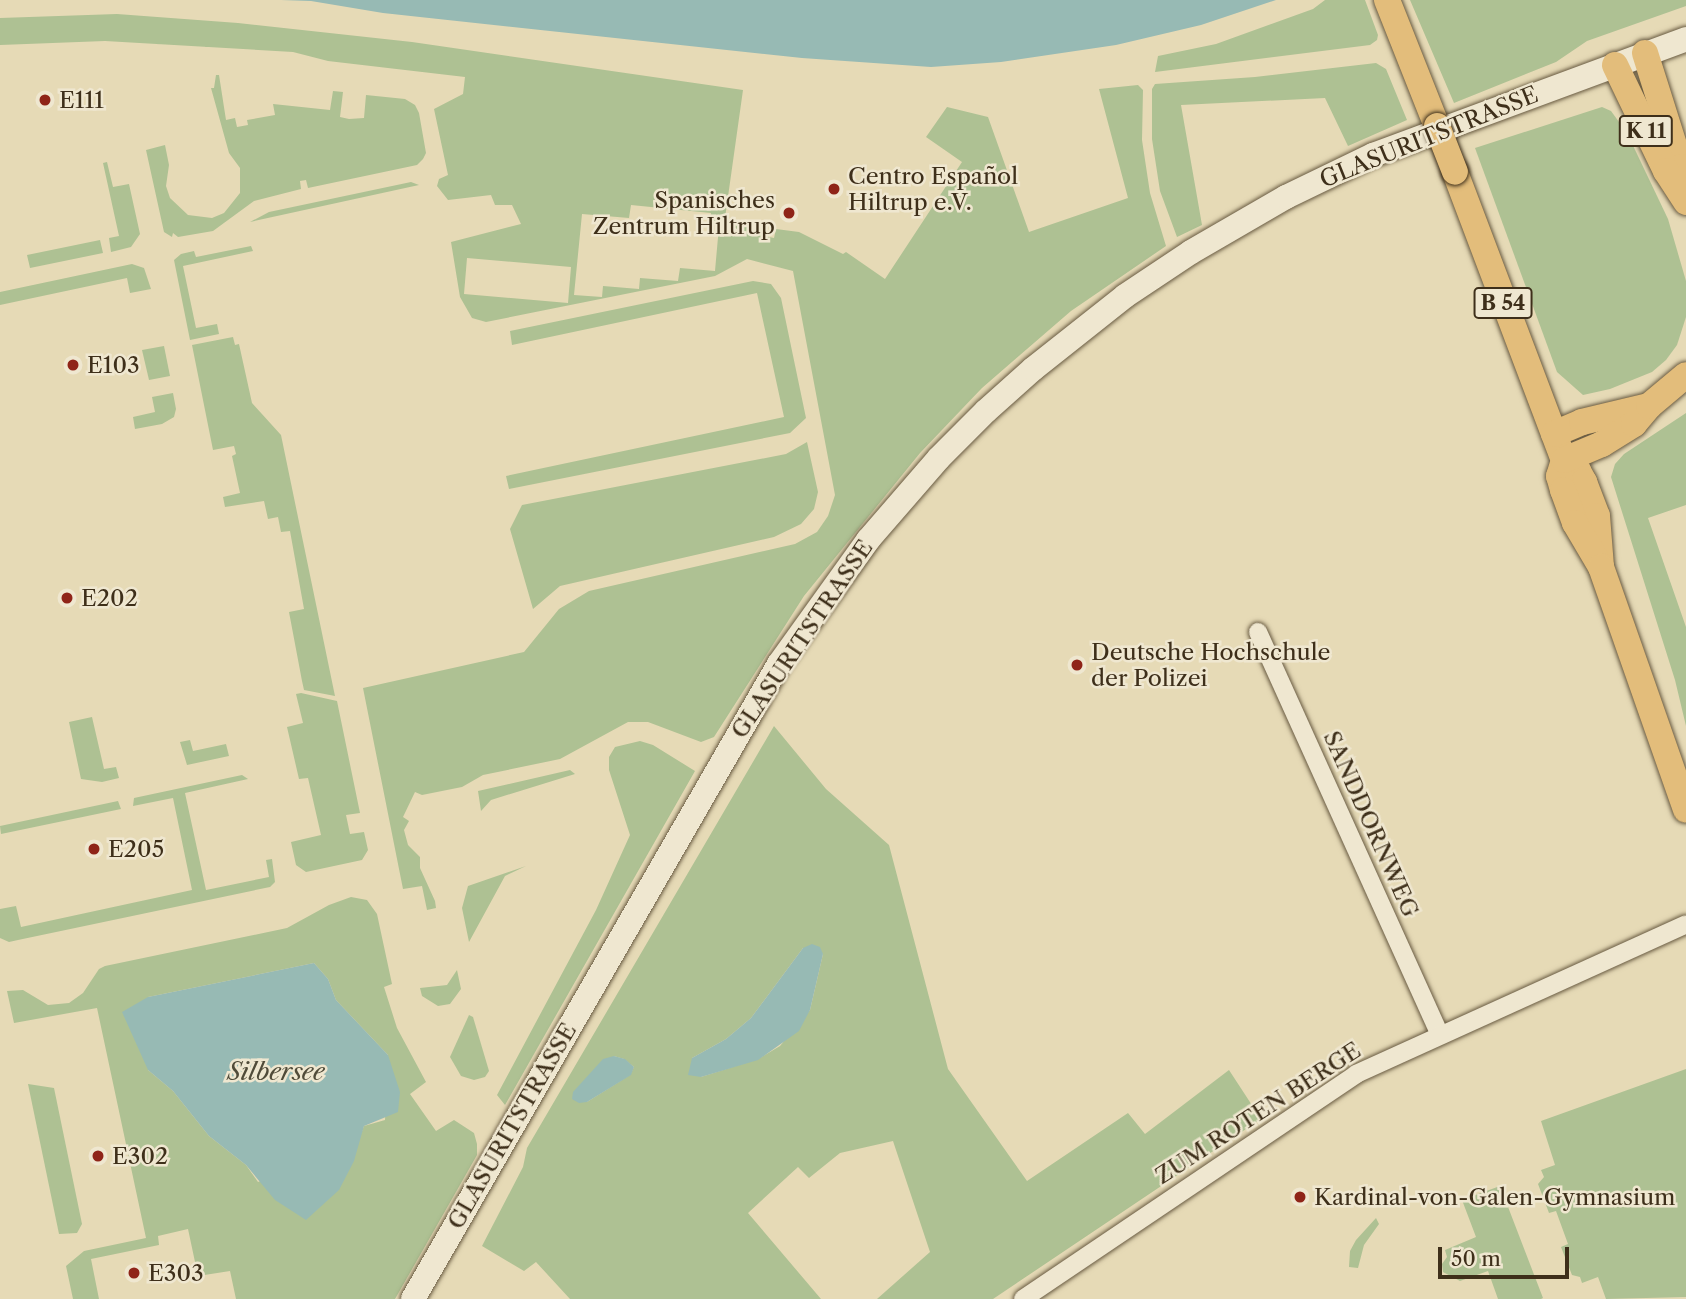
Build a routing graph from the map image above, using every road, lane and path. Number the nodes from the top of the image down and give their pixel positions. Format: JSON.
{"nodes":[{"id":1,"x":1387,"y":0,"type":"edge"},
{"id":2,"x":1686,"y":39,"type":"edge"},
{"id":3,"x":1646,"y":54,"type":"junction"},
{"id":4,"x":1615,"y":65,"type":"junction"},
{"id":5,"x":1684,"y":198,"type":"edge"},
{"id":6,"x":1686,"y":375,"type":"edge"},
{"id":7,"x":1649,"y":405,"type":"junction"},
{"id":8,"x":1554,"y":434,"type":"junction"},
{"id":9,"x":1564,"y":460,"type":"junction"},
{"id":10,"x":1258,"y":632,"type":"dead end"},
{"id":11,"x":1686,"y":810,"type":"edge"},
{"id":12,"x":1686,"y":924,"type":"edge"},
{"id":13,"x":1440,"y":1035,"type":"junction"},
{"id":14,"x":413,"y":1299,"type":"edge"},
{"id":15,"x":1024,"y":1299,"type":"edge"}],
"edges":[{"from":1,"to":8,"type":"main road","number":"B 54","bridge":true},
{"from":2,"to":3,"type":"main road","name":"GLASURITSTRASSE"},
{"from":3,"to":4,"type":"main road","name":"GLASURITSTRASSE"},
{"from":3,"to":5,"type":"main road","number":"K 11"},
{"from":4,"to":5,"type":"main road","number":"K 11"},
{"from":4,"to":14,"type":"main road","name":"GLASURITSTRASSE"},
{"from":6,"to":7,"type":"main road"},
{"from":7,"to":8,"type":"main road"},
{"from":7,"to":9,"type":"main road"},
{"from":8,"to":9,"type":"main road","number":"B 54"},
{"from":9,"to":11,"type":"main road","number":"B 54"},
{"from":10,"to":13,"type":"street","name":"SANDDORNWEG"},
{"from":12,"to":13,"type":"street","name":"ZUM ROTEN BERGE"},
{"from":13,"to":15,"type":"street","name":"ZUM ROTEN BERGE"}]}
